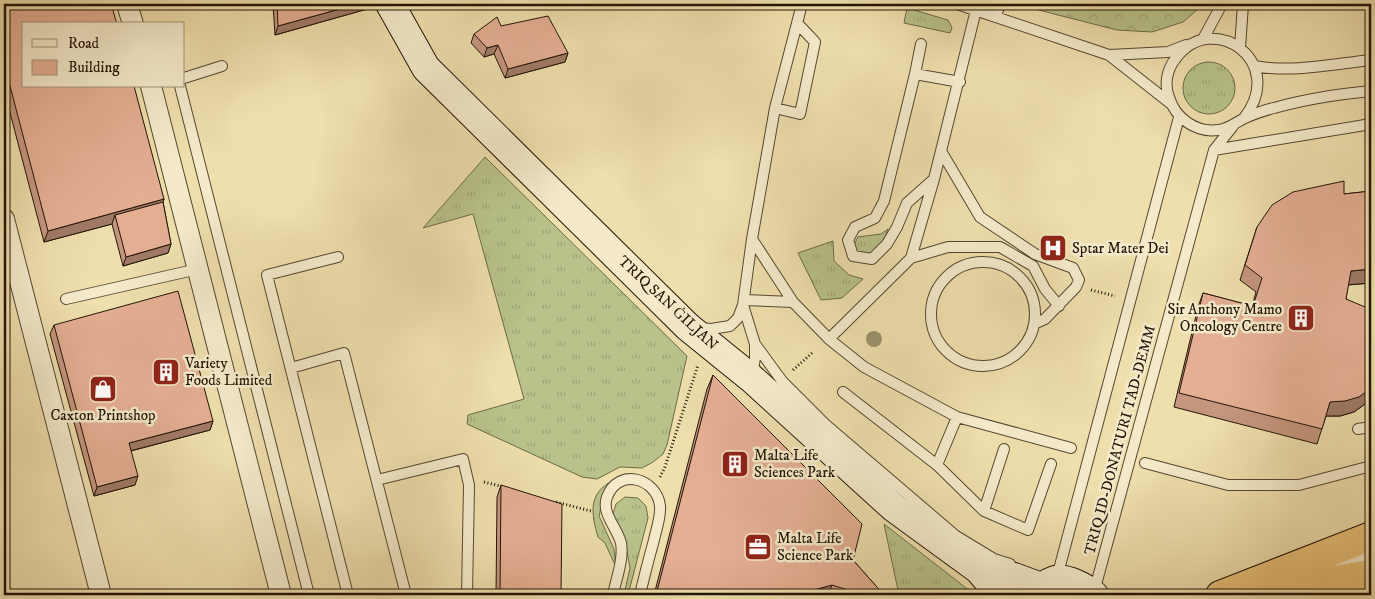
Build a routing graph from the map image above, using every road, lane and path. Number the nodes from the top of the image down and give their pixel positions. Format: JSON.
{"nodes":[{"id":1,"x":127,"y":4,"type":"edge"},
{"id":2,"x":390,"y":4,"type":"edge"},
{"id":3,"x":802,"y":4,"type":"edge"},
{"id":4,"x":957,"y":4,"type":"edge"},
{"id":5,"x":1000,"y":4,"type":"edge"},
{"id":6,"x":1222,"y":4,"type":"edge"},
{"id":7,"x":1243,"y":4,"type":"edge"},
{"id":8,"x":976,"y":10,"type":"junction"},
{"id":9,"x":996,"y":16,"type":"junction"},
{"id":10,"x":132,"y":22,"type":"edge"},
{"id":11,"x":797,"y":23,"type":"junction"},
{"id":12,"x":1204,"y":39,"type":"junction"},
{"id":13,"x":1192,"y":43,"type":"junction"},
{"id":14,"x":921,"y":44,"type":"dead end"},
{"id":15,"x":1240,"y":48,"type":"junction"},
{"id":16,"x":1109,"y":55,"type":"junction"},
{"id":17,"x":1371,"y":60,"type":"edge"},
{"id":18,"x":222,"y":66,"type":"dead end"},
{"id":19,"x":1254,"y":66,"type":"junction"},
{"id":20,"x":915,"y":74,"type":"junction"},
{"id":21,"x":185,"y":78,"type":"edge"},
{"id":22,"x":960,"y":82,"type":"junction"},
{"id":23,"x":152,"y":88,"type":"edge"},
{"id":24,"x":181,"y":88,"type":"edge"},
{"id":25,"x":1371,"y":91,"type":"edge"},
{"id":26,"x":1170,"y":103,"type":"junction"},
{"id":27,"x":775,"y":108,"type":"junction"},
{"id":28,"x":1179,"y":117,"type":"junction"},
{"id":29,"x":1244,"y":118,"type":"junction"},
{"id":30,"x":1371,"y":124,"type":"edge"},
{"id":31,"x":1233,"y":126,"type":"junction"},
{"id":32,"x":1214,"y":150,"type":"junction"},
{"id":33,"x":941,"y":152,"type":"junction"},
{"id":34,"x":934,"y":179,"type":"junction"},
{"id":35,"x":4,"y":219,"type":"edge"},
{"id":36,"x":752,"y":239,"type":"junction"},
{"id":37,"x":338,"y":257,"type":"dead end"},
{"id":38,"x":912,"y":258,"type":"junction"},
{"id":39,"x":198,"y":269,"type":"junction"},
{"id":40,"x":1076,"y":287,"type":"junction"},
{"id":41,"x":1115,"y":296,"type":"dead end"},
{"id":42,"x":66,"y":299,"type":"dead end"},
{"id":43,"x":793,"y":302,"type":"junction"},
{"id":44,"x":744,"y":303,"type":"junction"},
{"id":45,"x":1059,"y":306,"type":"junction"},
{"id":46,"x":1034,"y":324,"type":"junction"},
{"id":47,"x":688,"y":327,"type":"junction"},
{"id":48,"x":829,"y":339,"type":"junction"},
{"id":49,"x":755,"y":344,"type":"junction"},
{"id":50,"x":812,"y":353,"type":"dead end"},
{"id":51,"x":698,"y":364,"type":"dead end"},
{"id":52,"x":291,"y":368,"type":"junction"},
{"id":53,"x":751,"y":378,"type":"junction"},
{"id":54,"x":782,"y":381,"type":"junction"},
{"id":55,"x":843,"y":392,"type":"dead end"},
{"id":56,"x":957,"y":417,"type":"junction"},
{"id":57,"x":1371,"y":427,"type":"edge"},
{"id":58,"x":1358,"y":429,"type":"dead end"},
{"id":59,"x":1071,"y":448,"type":"dead end"},
{"id":60,"x":1004,"y":449,"type":"dead end"},
{"id":61,"x":1145,"y":462,"type":"dead end"},
{"id":62,"x":1051,"y":464,"type":"dead end"},
{"id":63,"x":937,"y":466,"type":"junction"},
{"id":64,"x":1371,"y":466,"type":"edge"},
{"id":65,"x":377,"y":480,"type":"junction"},
{"id":66,"x":469,"y":485,"type":"junction"},
{"id":67,"x":651,"y":486,"type":"junction"},
{"id":68,"x":506,"y":488,"type":"edge"},
{"id":69,"x":549,"y":500,"type":"edge"},
{"id":70,"x":984,"y":511,"type":"junction"},
{"id":71,"x":606,"y":512,"type":"junction"},
{"id":72,"x":1371,"y":536,"type":"edge"},
{"id":73,"x":1371,"y":560,"type":"edge"},
{"id":74,"x":1020,"y":567,"type":"dead end"},
{"id":75,"x":979,"y":570,"type":"junction"},
{"id":76,"x":1371,"y":574,"type":"edge"},
{"id":77,"x":1042,"y":584,"type":"edge"},
{"id":78,"x":1283,"y":591,"type":"edge"},
{"id":79,"x":96,"y":594,"type":"edge"},
{"id":80,"x":1094,"y":594,"type":"edge"},
{"id":81,"x":281,"y":595,"type":"edge"},
{"id":82,"x":309,"y":595,"type":"edge"},
{"id":83,"x":348,"y":595,"type":"edge"},
{"id":84,"x":406,"y":595,"type":"edge"},
{"id":85,"x":468,"y":595,"type":"edge"},
{"id":86,"x":613,"y":595,"type":"edge"},
{"id":87,"x":640,"y":595,"type":"edge"},
{"id":88,"x":1000,"y":595,"type":"edge"},
{"id":89,"x":1220,"y":595,"type":"edge"},
{"id":90,"x":1248,"y":595,"type":"edge"}],
"edges":[{"from":1,"to":10,"type":"street"},
{"from":2,"to":47,"type":"street","name":"TRIQ SAN ĠILJAN"},
{"from":3,"to":11,"type":"lane"},
{"from":4,"to":8,"type":"lane"},
{"from":5,"to":9,"type":"lane"},
{"from":6,"to":12,"type":"lane"},
{"from":7,"to":15,"type":"lane"},
{"from":8,"to":9,"type":"lane"},
{"from":8,"to":22,"type":"lane"},
{"from":9,"to":16,"type":"lane"},
{"from":11,"to":27,"type":"lane"},
{"from":11,"to":27,"type":"lane"},
{"from":12,"to":13,"type":"lane"},
{"from":12,"to":15,"type":"lane"},
{"from":13,"to":16,"type":"lane"},
{"from":13,"to":26,"type":"lane"},
{"from":14,"to":20,"type":"lane"},
{"from":15,"to":19,"type":"lane"},
{"from":16,"to":26,"type":"lane"},
{"from":17,"to":19,"type":"lane"},
{"from":18,"to":21,"type":"lane"},
{"from":19,"to":29,"type":"lane"},
{"from":20,"to":22,"type":"lane"},
{"from":20,"to":34,"type":"lane"},
{"from":22,"to":33,"type":"lane"},
{"from":23,"to":39,"type":"street"},
{"from":24,"to":82,"type":"lane"},
{"from":25,"to":29,"type":"lane"},
{"from":26,"to":28,"type":"lane"},
{"from":27,"to":36,"type":"lane"},
{"from":28,"to":31,"type":"lane"},
{"from":28,"to":77,"type":"lane","name":"TRIQ ID-DONATURI TAD-DEMM"},
{"from":29,"to":31,"type":"lane"},
{"from":30,"to":32,"type":"lane"},
{"from":31,"to":32,"type":"lane","name":"TRIQ ID-DONATURI TAD-DEMM"},
{"from":32,"to":80,"type":"lane","name":"TRIQ ID-DONATURI TAD-DEMM"},
{"from":33,"to":34,"type":"lane"},
{"from":33,"to":40,"type":"lane"},
{"from":34,"to":38,"type":"lane"},
{"from":35,"to":79,"type":"street"},
{"from":36,"to":43,"type":"lane"},
{"from":36,"to":44,"type":"lane"},
{"from":37,"to":52,"type":"lane"},
{"from":38,"to":45,"type":"lane"},
{"from":38,"to":48,"type":"lane"},
{"from":39,"to":42,"type":"lane"},
{"from":39,"to":81,"type":"street"},
{"from":40,"to":41,"type":"path"},
{"from":40,"to":45,"type":"lane"},
{"from":43,"to":44,"type":"lane"},
{"from":43,"to":48,"type":"lane"},
{"from":44,"to":47,"type":"lane"},
{"from":44,"to":49,"type":"lane"},
{"from":45,"to":46,"type":"lane"},
{"from":46,"to":46,"type":"lane"},
{"from":47,"to":53,"type":"street","name":"TRIQ SAN ĠILJAN"},
{"from":48,"to":56,"type":"lane"},
{"from":49,"to":53,"type":"lane"},
{"from":49,"to":54,"type":"lane"},
{"from":50,"to":54,"type":"path"},
{"from":51,"to":67,"type":"path"},
{"from":52,"to":65,"type":"lane"},
{"from":52,"to":83,"type":"lane"},
{"from":53,"to":75,"type":"street","name":"TRIQ SAN ĠILJAN"},
{"from":54,"to":74,"type":"lane"},
{"from":55,"to":63,"type":"lane"},
{"from":56,"to":59,"type":"lane"},
{"from":56,"to":63,"type":"lane"},
{"from":57,"to":58,"type":"lane"},
{"from":60,"to":70,"type":"lane"},
{"from":61,"to":64,"type":"lane"},
{"from":62,"to":70,"type":"lane"},
{"from":63,"to":70,"type":"lane"},
{"from":65,"to":66,"type":"lane"},
{"from":65,"to":84,"type":"lane"},
{"from":66,"to":68,"type":"path"},
{"from":66,"to":85,"type":"lane"},
{"from":67,"to":71,"type":"lane"},
{"from":67,"to":87,"type":"lane"},
{"from":69,"to":71,"type":"path"},
{"from":71,"to":86,"type":"lane"},
{"from":72,"to":89,"type":"highway"},
{"from":73,"to":78,"type":"street"},
{"from":75,"to":77,"type":"street","name":"TRIQ SAN ĠILJAN"},
{"from":75,"to":88,"type":"street","name":"TRIQ SAN ĠILJAN"},
{"from":76,"to":78,"type":"highway"},
{"from":77,"to":80,"type":"street","name":"TRIQ SAN ĠILJAN"},
{"from":78,"to":90,"type":"street"}]}
